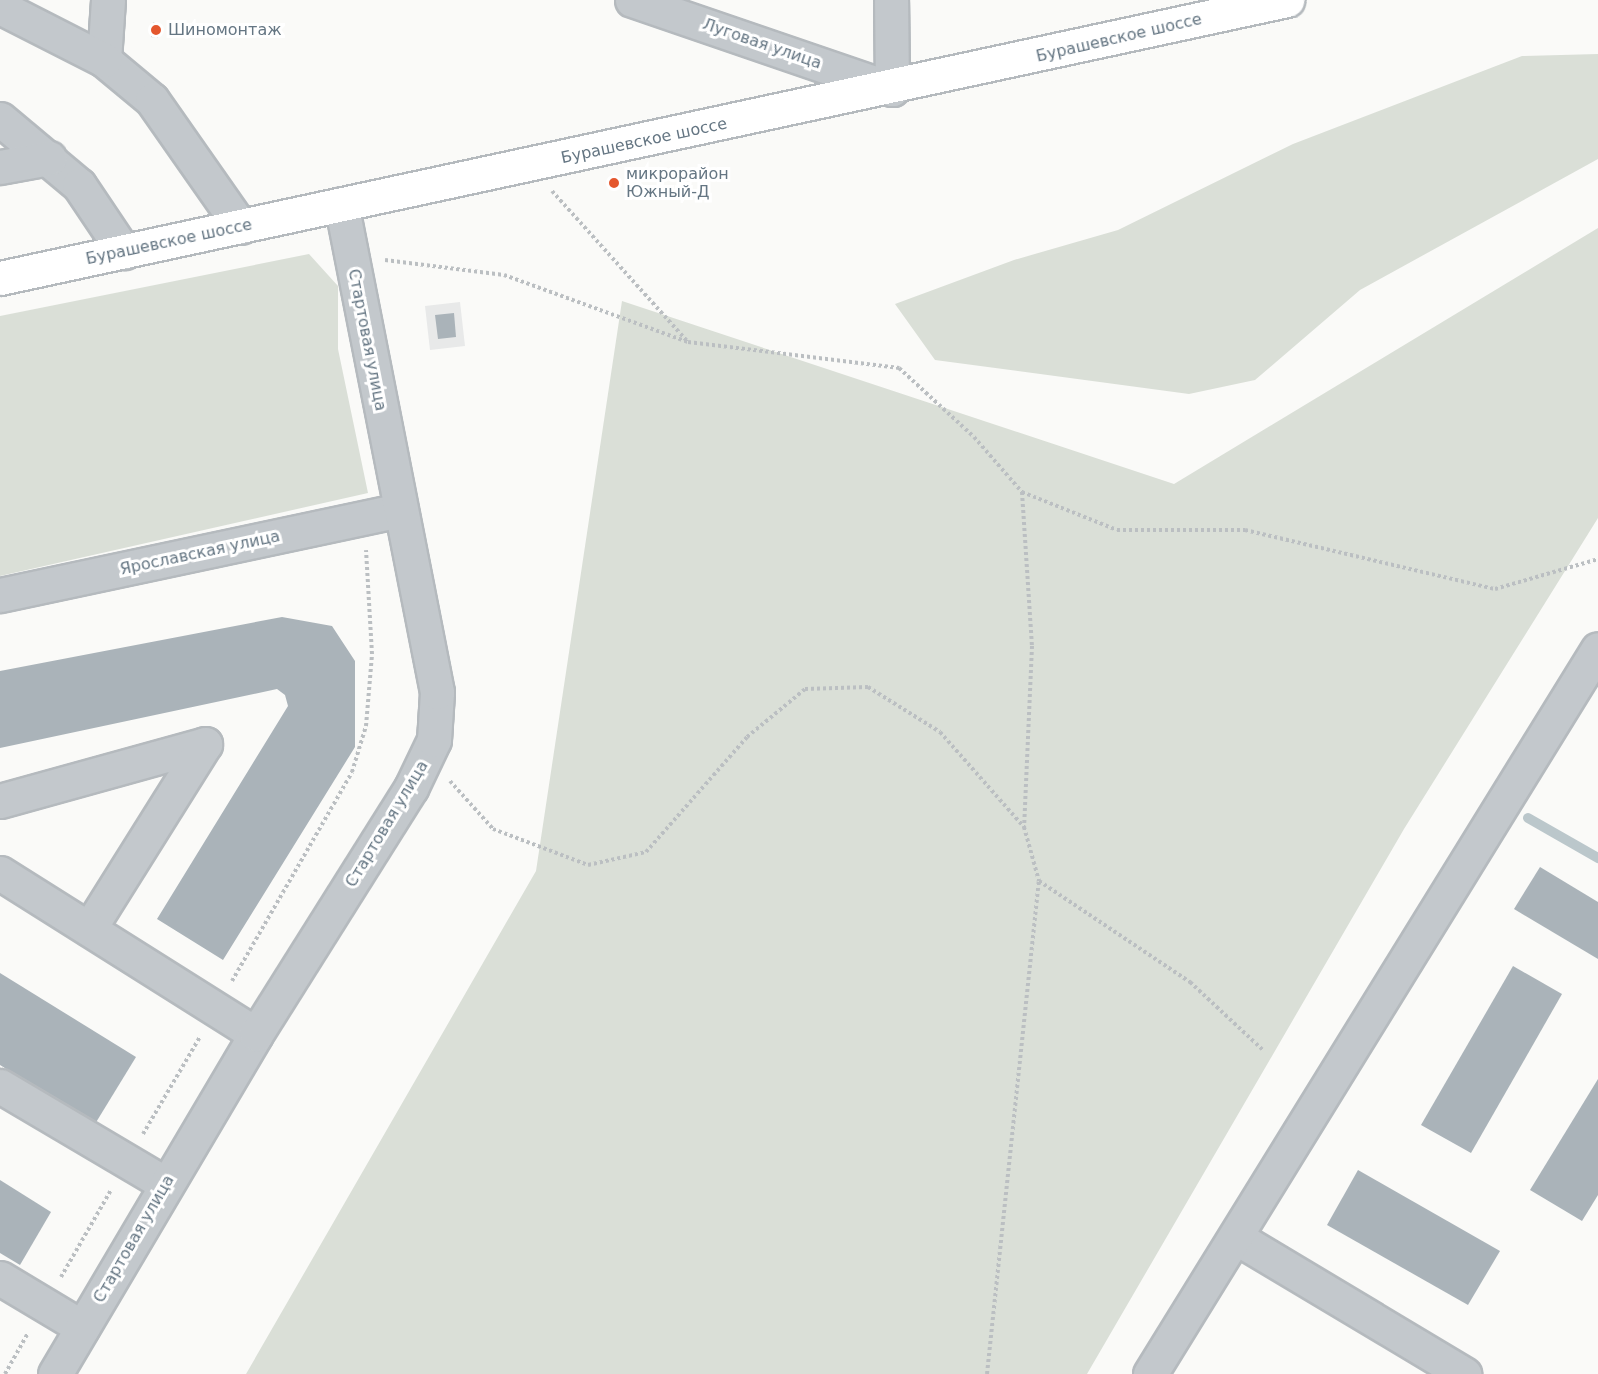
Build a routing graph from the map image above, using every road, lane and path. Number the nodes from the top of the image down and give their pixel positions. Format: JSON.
{"nodes":[{"id":1,"x":108,"y":0,"type":"edge"},
{"id":2,"x":632,"y":0,"type":"edge"},
{"id":3,"x":891,"y":0,"type":"edge"},
{"id":4,"x":1287,"y":0,"type":"edge"},
{"id":5,"x":0,"y":7,"type":"edge"},
{"id":6,"x":104,"y":60,"type":"junction"},
{"id":7,"x":892,"y":89,"type":"junction"},
{"id":8,"x":0,"y":119,"type":"edge"},
{"id":9,"x":49,"y":158,"type":"junction"},
{"id":10,"x":528,"y":165,"type":"junction"},
{"id":11,"x":0,"y":167,"type":"edge"},
{"id":12,"x":341,"y":204,"type":"junction"},
{"id":13,"x":241,"y":227,"type":"junction"},
{"id":14,"x":124,"y":252,"type":"junction"},
{"id":15,"x":351,"y":255,"type":"junction"},
{"id":16,"x":0,"y":278,"type":"edge"},
{"id":17,"x":688,"y":342,"type":"junction"},
{"id":18,"x":1022,"y":492,"type":"junction"},
{"id":19,"x":389,"y":513,"type":"junction"},
{"id":20,"x":1598,"y":559,"type":"edge"},
{"id":21,"x":0,"y":595,"type":"edge"},
{"id":22,"x":1598,"y":649,"type":"edge"},
{"id":23,"x":431,"y":749,"type":"junction"},
{"id":24,"x":0,"y":801,"type":"edge"},
{"id":25,"x":1024,"y":827,"type":"junction"},
{"id":26,"x":0,"y":873,"type":"edge"},
{"id":27,"x":1039,"y":880,"type":"junction"},
{"id":28,"x":89,"y":929,"type":"junction"},
{"id":29,"x":216,"y":1009,"type":"junction"},
{"id":30,"x":256,"y":1034,"type":"junction"},
{"id":31,"x":1264,"y":1051,"type":"dead end"},
{"id":32,"x":0,"y":1086,"type":"edge"},
{"id":33,"x":128,"y":1161,"type":"junction"},
{"id":34,"x":166,"y":1184,"type":"junction"},
{"id":35,"x":1237,"y":1238,"type":"junction"},
{"id":36,"x":0,"y":1278,"type":"edge"},
{"id":37,"x":45,"y":1305,"type":"junction"},
{"id":38,"x":82,"y":1328,"type":"junction"},
{"id":39,"x":5,"y":1374,"type":"edge"},
{"id":40,"x":55,"y":1374,"type":"edge"},
{"id":41,"x":987,"y":1374,"type":"edge"},
{"id":42,"x":1150,"y":1374,"type":"edge"},
{"id":43,"x":1464,"y":1374,"type":"edge"}],
"edges":[{"from":1,"to":6,"type":"street"},
{"from":2,"to":7,"type":"street","name":"Луговая улица"},
{"from":3,"to":7,"type":"street"},
{"from":4,"to":7,"type":"main road","name":"Бурашевское шоссе"},
{"from":5,"to":6,"type":"street"},
{"from":6,"to":13,"type":"street"},
{"from":7,"to":10,"type":"main road","name":"Бурашевское шоссе"},
{"from":8,"to":9,"type":"street"},
{"from":9,"to":11,"type":"street"},
{"from":9,"to":14,"type":"street"},
{"from":10,"to":12,"type":"main road","name":"Бурашевское шоссе"},
{"from":10,"to":17,"type":"path"},
{"from":12,"to":13,"type":"main road","name":"Бурашевское шоссе"},
{"from":12,"to":15,"type":"street","name":"Стартовая улица"},
{"from":13,"to":14,"type":"main road","name":"Бурашевское шоссе"},
{"from":14,"to":16,"type":"main road","name":"Бурашевское шоссе"},
{"from":15,"to":17,"type":"path"},
{"from":15,"to":19,"type":"street","name":"Стартовая улица"},
{"from":17,"to":18,"type":"path"},
{"from":18,"to":20,"type":"path"},
{"from":18,"to":25,"type":"path"},
{"from":19,"to":21,"type":"street","name":"Ярославская улица"},
{"from":19,"to":23,"type":"street","name":"Стартовая улица"},
{"from":19,"to":29,"type":"path"},
{"from":22,"to":35,"type":"street"},
{"from":23,"to":25,"type":"path"},
{"from":23,"to":30,"type":"street","name":"Стартовая улица"},
{"from":24,"to":28,"type":"street"},
{"from":25,"to":27,"type":"path"},
{"from":26,"to":28,"type":"street"},
{"from":27,"to":31,"type":"path"},
{"from":27,"to":41,"type":"path"},
{"from":28,"to":29,"type":"street"},
{"from":29,"to":30,"type":"street"},
{"from":29,"to":33,"type":"path"},
{"from":30,"to":34,"type":"street","name":"Стартовая улица"},
{"from":32,"to":33,"type":"street"},
{"from":33,"to":34,"type":"street"},
{"from":33,"to":37,"type":"path"},
{"from":34,"to":38,"type":"street","name":"Стартовая улица"},
{"from":35,"to":42,"type":"street"},
{"from":35,"to":43,"type":"street"},
{"from":36,"to":37,"type":"street"},
{"from":37,"to":38,"type":"street"},
{"from":37,"to":39,"type":"path"},
{"from":38,"to":40,"type":"street","name":"Стартовая улица"}]}
